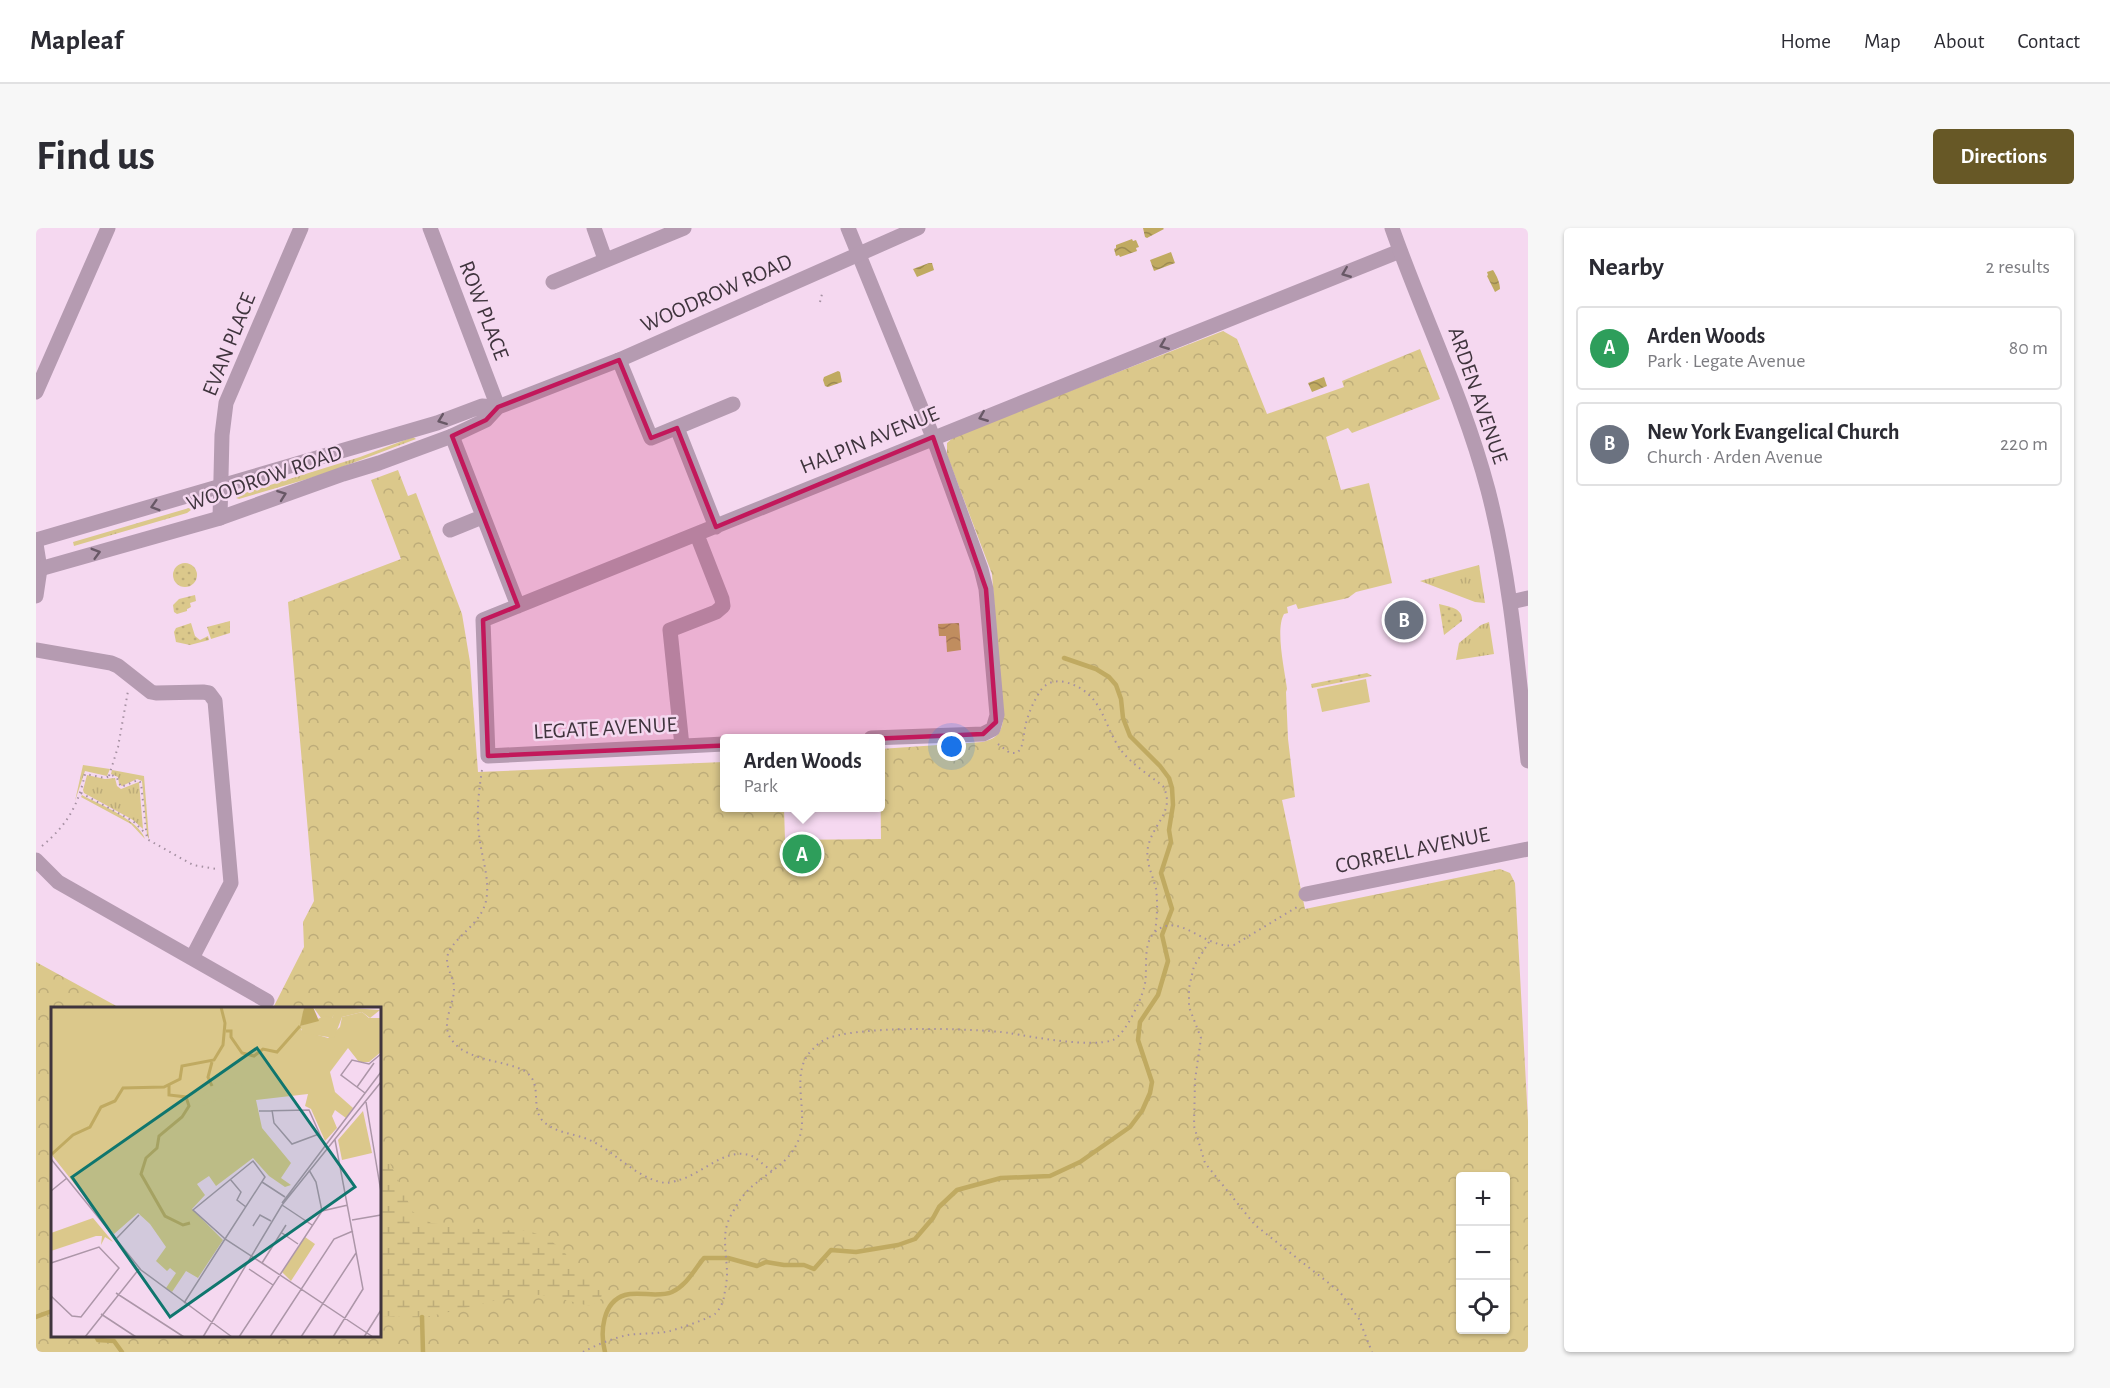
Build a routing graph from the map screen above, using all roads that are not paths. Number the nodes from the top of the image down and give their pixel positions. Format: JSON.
{"nodes":[{"id":1,"x":108,"y":228,"type":"edge"},
{"id":2,"x":301,"y":228,"type":"edge"},
{"id":3,"x":430,"y":228,"type":"edge"},
{"id":4,"x":594,"y":228,"type":"edge"},
{"id":5,"x":684,"y":228,"type":"edge"},
{"id":6,"x":848,"y":228,"type":"edge"},
{"id":7,"x":918,"y":228,"type":"edge"},
{"id":8,"x":1392,"y":228,"type":"edge"},
{"id":9,"x":1400,"y":251,"type":"junction"},
{"id":10,"x":858,"y":253,"type":"junction"},
{"id":11,"x":605,"y":259,"type":"junction"},
{"id":12,"x":553,"y":282,"type":"dead end"},
{"id":13,"x":619,"y":360,"type":"junction"},
{"id":14,"x":36,"y":392,"type":"edge"},
{"id":15,"x":733,"y":405,"type":"dead end"},
{"id":16,"x":498,"y":407,"type":"junction"},
{"id":17,"x":676,"y":428,"type":"junction"},
{"id":18,"x":452,"y":436,"type":"junction"},
{"id":19,"x":933,"y":437,"type":"junction"},
{"id":20,"x":220,"y":487,"type":"junction"},
{"id":21,"x":482,"y":517,"type":"junction"},
{"id":22,"x":220,"y":518,"type":"junction"},
{"id":23,"x":716,"y":527,"type":"junction"},
{"id":24,"x":450,"y":530,"type":"dead end"},
{"id":25,"x":698,"y":535,"type":"junction"},
{"id":26,"x":36,"y":542,"type":"edge"},
{"id":27,"x":38,"y":569,"type":"edge"},
{"id":28,"x":36,"y":596,"type":"edge"},
{"id":29,"x":1528,"y":598,"type":"edge"},
{"id":30,"x":1511,"y":602,"type":"junction"},
{"id":31,"x":518,"y":606,"type":"junction"},
{"id":32,"x":36,"y":650,"type":"edge"},
{"id":33,"x":885,"y":738,"type":"edge"},
{"id":34,"x":720,"y":744,"type":"edge"},
{"id":35,"x":682,"y":746,"type":"junction"},
{"id":36,"x":1528,"y":761,"type":"edge"},
{"id":37,"x":485,"y":762,"type":"joint"},
{"id":38,"x":1528,"y":849,"type":"edge"},
{"id":39,"x":39,"y":853,"type":"edge"},
{"id":40,"x":1306,"y":894,"type":"road end"},
{"id":41,"x":192,"y":958,"type":"junction"},
{"id":42,"x":267,"y":1001,"type":"dead end"}],
"edges":[{"from":1,"to":14,"type":"street"},
{"from":2,"to":20,"type":"street","name":"EVAN PLACE"},
{"from":3,"to":16,"type":"street","name":"ROW PLACE"},
{"from":4,"to":11,"type":"street"},
{"from":5,"to":11,"type":"street"},
{"from":6,"to":10,"type":"street"},
{"from":7,"to":10,"type":"street","name":"WOODROW ROAD"},
{"from":8,"to":9,"type":"street","name":"ARDEN AVENUE"},
{"from":9,"to":19,"type":"street","name":"HALPIN AVENUE","one_way":true},
{"from":9,"to":30,"type":"street","name":"ARDEN AVENUE"},
{"from":10,"to":13,"type":"street","name":"WOODROW ROAD"},
{"from":10,"to":19,"type":"street"},
{"from":11,"to":12,"type":"street"},
{"from":13,"to":16,"type":"street","name":"WOODROW ROAD"},
{"from":13,"to":17,"type":"street"},
{"from":15,"to":17,"type":"street"},
{"from":16,"to":18,"type":"street","name":"WOODROW ROAD"},
{"from":16,"to":20,"type":"street","name":"WOODROW ROAD","one_way":true},
{"from":17,"to":23,"type":"street"},
{"from":18,"to":21,"type":"street"},
{"from":22,"to":18,"type":"street","name":"WOODROW ROAD","one_way":true},
{"from":19,"to":23,"type":"street","name":"HALPIN AVENUE"},
{"from":19,"to":33,"type":"street"},
{"from":20,"to":22,"type":"street","name":"EVAN PLACE"},
{"from":20,"to":26,"type":"street","name":"WOODROW ROAD","one_way":true},
{"from":21,"to":24,"type":"street"},
{"from":21,"to":31,"type":"street"},
{"from":27,"to":22,"type":"street","name":"WOODROW ROAD","one_way":true},
{"from":23,"to":25,"type":"street","name":"HALPIN AVENUE"},
{"from":25,"to":31,"type":"street","name":"HALPIN AVENUE"},
{"from":25,"to":35,"type":"street"},
{"from":26,"to":27,"type":"street"},
{"from":27,"to":28,"type":"street"},
{"from":29,"to":30,"type":"street"},
{"from":30,"to":36,"type":"street","name":"ARDEN AVENUE"},
{"from":31,"to":37,"type":"street","name":"HALPIN AVENUE"},
{"from":32,"to":41,"type":"street"},
{"from":34,"to":35,"type":"street","name":"LEGATE AVENUE"},
{"from":35,"to":37,"type":"street","name":"LEGATE AVENUE"},
{"from":38,"to":40,"type":"street","name":"CORRELL AVENUE"},
{"from":39,"to":41,"type":"street"},
{"from":41,"to":42,"type":"street"}]}
